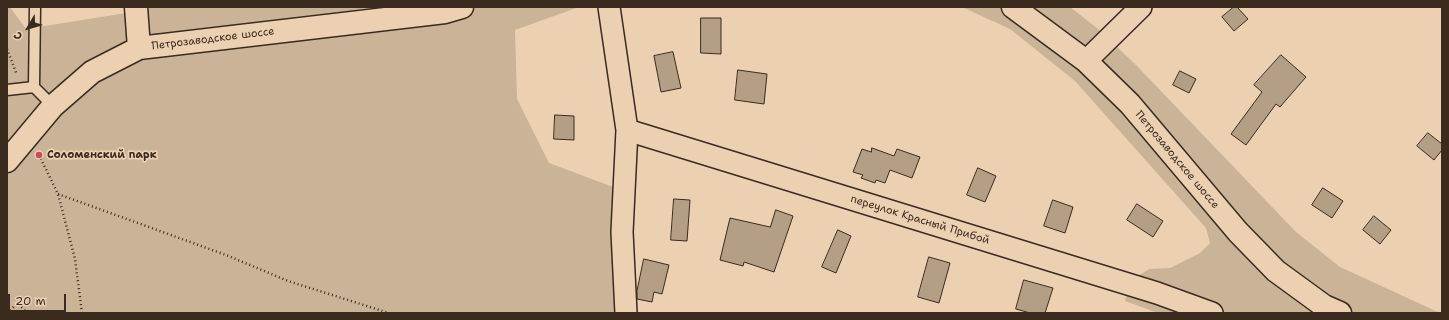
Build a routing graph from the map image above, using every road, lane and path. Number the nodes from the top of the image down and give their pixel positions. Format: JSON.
{"nodes":[{"id":1,"x":34,"y":7,"type":"edge"},
{"id":2,"x":136,"y":7,"type":"edge"},
{"id":3,"x":462,"y":7,"type":"edge"},
{"id":4,"x":609,"y":7,"type":"edge"},
{"id":5,"x":1013,"y":7,"type":"edge"},
{"id":6,"x":1141,"y":7,"type":"edge"},
{"id":7,"x":139,"y":48,"type":"junction"},
{"id":8,"x":7,"y":49,"type":"edge"},
{"id":9,"x":1086,"y":61,"type":"junction"},
{"id":10,"x":22,"y":88,"type":"junction"},
{"id":11,"x":34,"y":88,"type":"junction"},
{"id":12,"x":7,"y":90,"type":"edge"},
{"id":13,"x":53,"y":106,"type":"junction"},
{"id":14,"x":626,"y":130,"type":"junction"},
{"id":15,"x":28,"y":136,"type":"junction"},
{"id":16,"x":7,"y":162,"type":"edge"},
{"id":17,"x":58,"y":194,"type":"junction"},
{"id":18,"x":7,"y":313,"type":"edge"},
{"id":19,"x":27,"y":313,"type":"edge"},
{"id":20,"x":82,"y":313,"type":"edge"},
{"id":21,"x":389,"y":313,"type":"edge"},
{"id":22,"x":626,"y":313,"type":"edge"},
{"id":23,"x":1212,"y":313,"type":"edge"},
{"id":24,"x":1340,"y":313,"type":"edge"}],
"edges":[{"from":1,"to":11,"type":"lane"},
{"from":2,"to":7,"type":"main road"},
{"from":3,"to":7,"type":"main road","name":"Петрозаводское шоссе"},
{"from":4,"to":14,"type":"street"},
{"from":5,"to":9,"type":"main road","name":"Петрозаводское шоссе"},
{"from":6,"to":9,"type":"street"},
{"from":7,"to":13,"type":"main road","name":"Петрозаводское шоссе"},
{"from":8,"to":10,"type":"path"},
{"from":9,"to":24,"type":"main road","name":"Петрозаводское шоссе"},
{"from":10,"to":11,"type":"lane"},
{"from":10,"to":12,"type":"lane"},
{"from":11,"to":13,"type":"lane"},
{"from":13,"to":15,"type":"main road","name":"Петрозаводское шоссе"},
{"from":14,"to":22,"type":"street"},
{"from":14,"to":23,"type":"street","name":"переулок Красный Прибой"},
{"from":15,"to":16,"type":"main road","name":"Петрозаводское шоссе"},
{"from":15,"to":17,"type":"path"},
{"from":17,"to":20,"type":"path"},
{"from":17,"to":21,"type":"path"},
{"from":18,"to":19,"type":"path"}]}
